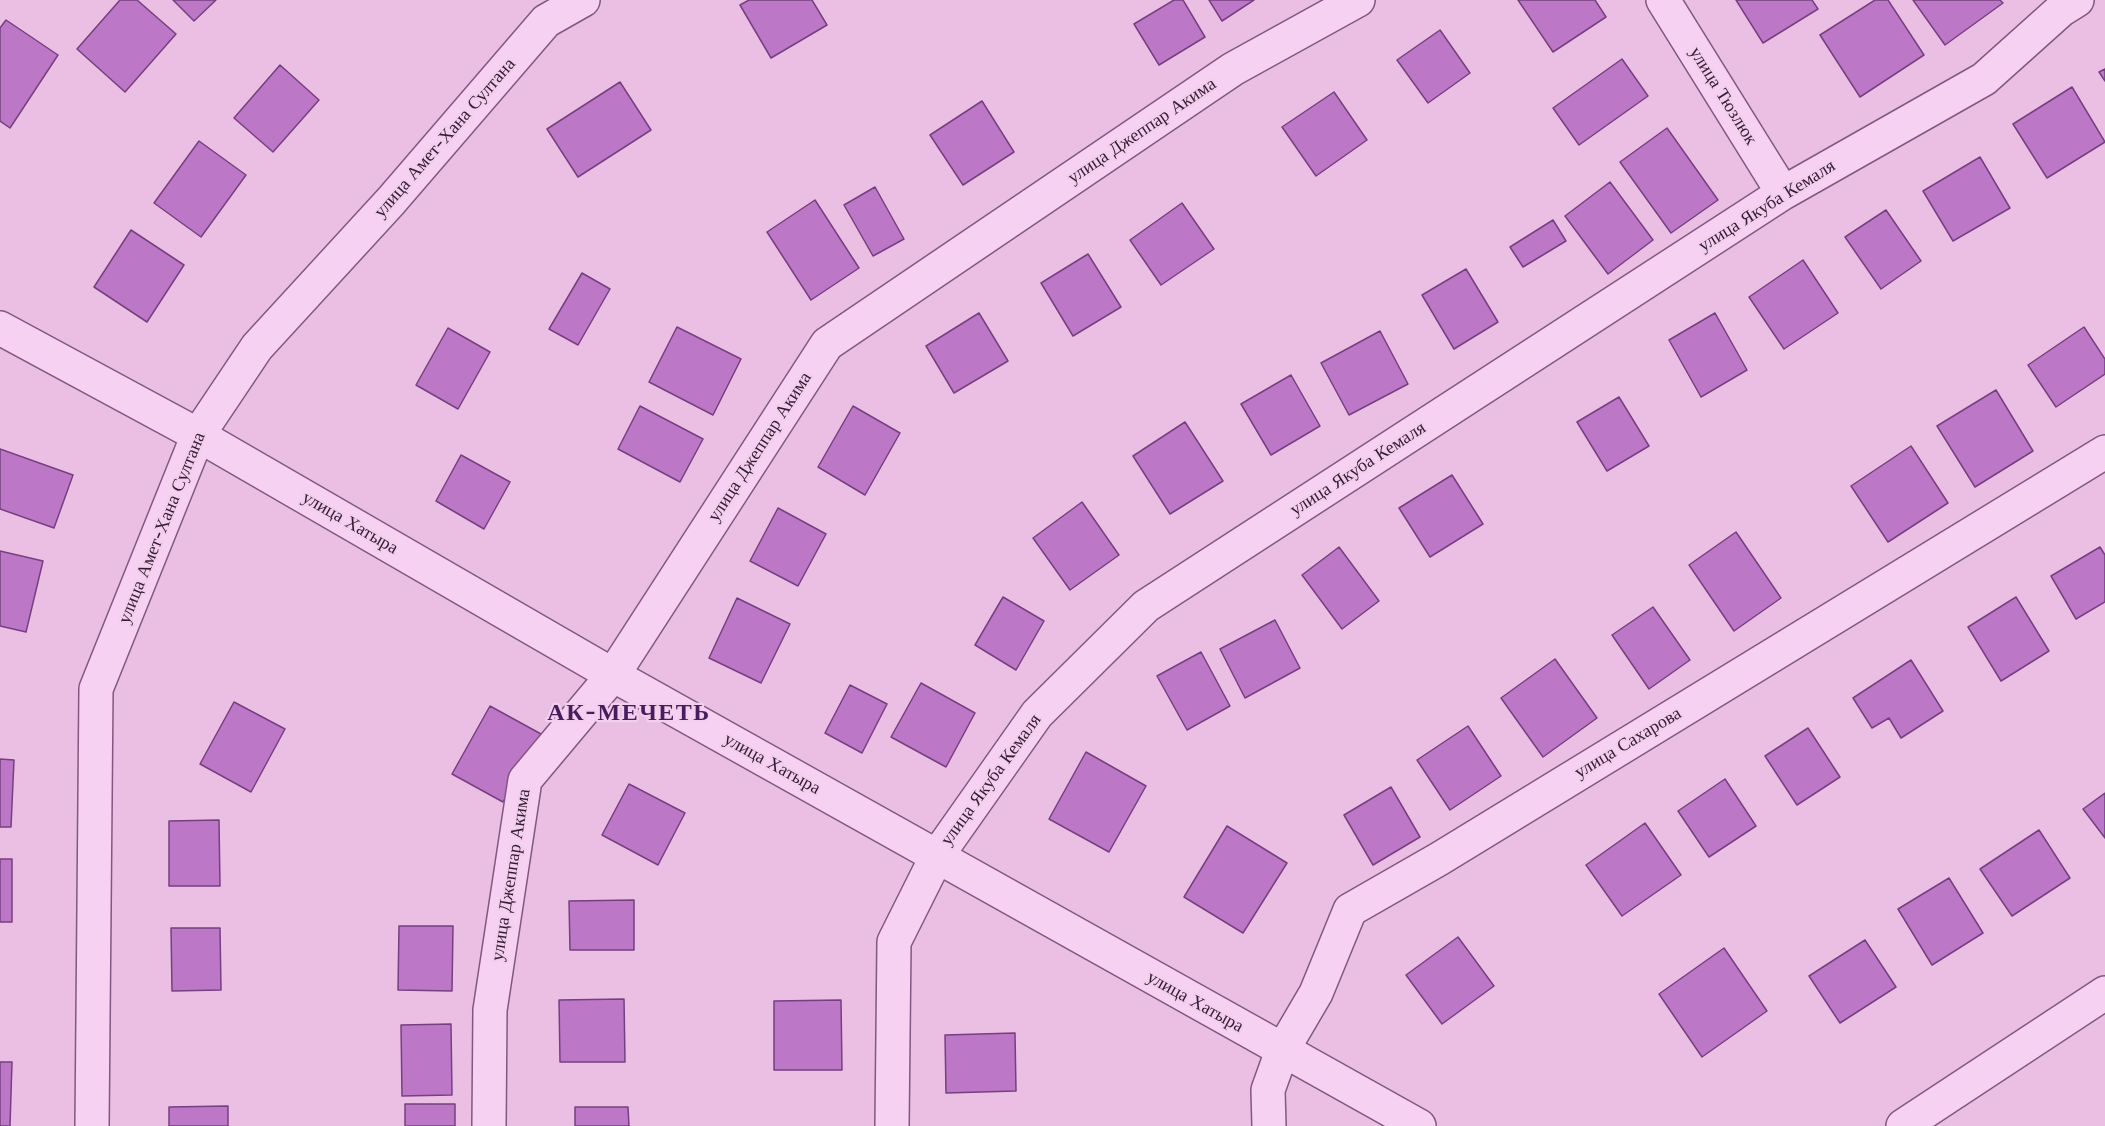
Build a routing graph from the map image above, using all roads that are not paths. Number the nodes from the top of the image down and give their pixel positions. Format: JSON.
{"nodes":[{"id":1,"x":583,"y":0,"type":"edge"},
{"id":2,"x":1358,"y":0,"type":"edge"},
{"id":3,"x":1663,"y":0,"type":"edge"},
{"id":4,"x":2077,"y":0,"type":"edge"},
{"id":5,"x":1783,"y":193,"type":"junction"},
{"id":6,"x":0,"y":328,"type":"edge"},
{"id":7,"x":198,"y":435,"type":"junction"},
{"id":8,"x":2105,"y":452,"type":"edge"},
{"id":9,"x":613,"y":675,"type":"junction"},
{"id":10,"x":937,"y":856,"type":"junction"},
{"id":11,"x":2105,"y":993,"type":"edge"},
{"id":12,"x":1282,"y":1051,"type":"junction"},
{"id":13,"x":92,"y":1126,"type":"edge"},
{"id":14,"x":489,"y":1126,"type":"edge"},
{"id":15,"x":892,"y":1126,"type":"edge"},
{"id":16,"x":1269,"y":1126,"type":"edge"},
{"id":17,"x":1419,"y":1126,"type":"edge"},
{"id":18,"x":1903,"y":1126,"type":"edge"}],
"edges":[{"from":1,"to":7,"type":"street","name":"улица Амет-Хана Султана"},
{"from":2,"to":9,"type":"street","name":"улица Джеппар Акима"},
{"from":3,"to":5,"type":"street","name":"улица Тюзлюк"},
{"from":4,"to":5,"type":"street","name":"улица Якуба Кемаля"},
{"from":5,"to":10,"type":"street","name":"улица Якуба Кемаля"},
{"from":6,"to":7,"type":"street","name":"улица Хатыра"},
{"from":7,"to":9,"type":"street","name":"улица Хатыра"},
{"from":7,"to":13,"type":"street","name":"улица Амет-Хана Султана"},
{"from":8,"to":12,"type":"street","name":"улица Сахарова"},
{"from":9,"to":10,"type":"street","name":"улица Хатыра"},
{"from":9,"to":14,"type":"street","name":"улица Джеппар Акима"},
{"from":10,"to":12,"type":"street","name":"улица Хатыра"},
{"from":10,"to":15,"type":"street","name":"улица Якуба Кемаля"},
{"from":11,"to":18,"type":"street"},
{"from":12,"to":16,"type":"street","name":"улица Сахарова"},
{"from":12,"to":17,"type":"street","name":"улица Хатыра"}]}
